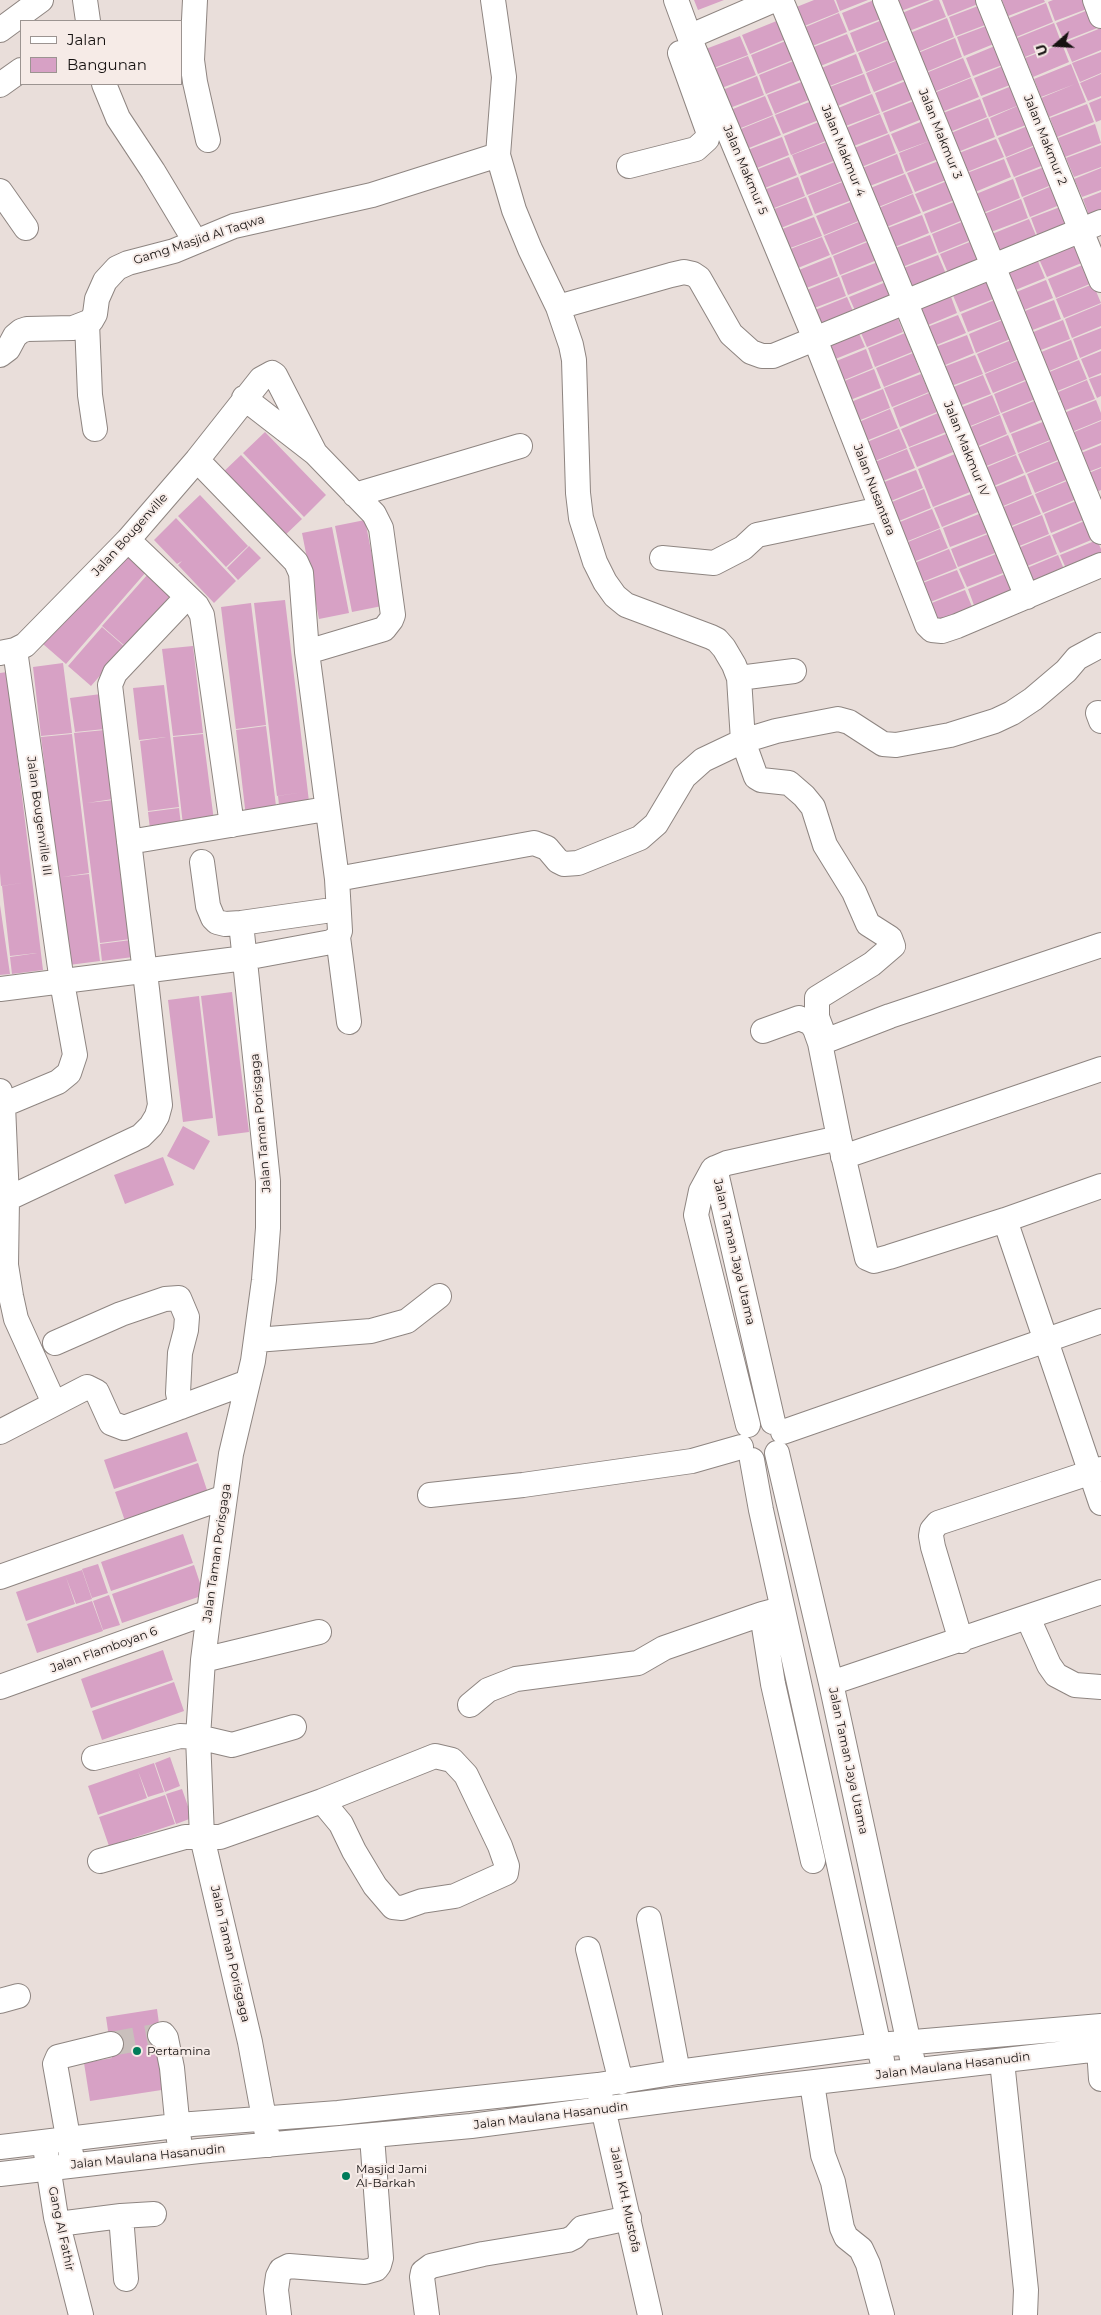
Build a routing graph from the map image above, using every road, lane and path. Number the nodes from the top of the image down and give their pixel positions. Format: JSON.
{"nodes":[{"id":1,"x":41,"y":0,"type":"edge"},
{"id":2,"x":86,"y":0,"type":"edge"},
{"id":3,"x":195,"y":0,"type":"edge"},
{"id":4,"x":493,"y":0,"type":"edge"},
{"id":5,"x":660,"y":0,"type":"edge"},
{"id":6,"x":676,"y":0,"type":"edge"},
{"id":7,"x":774,"y":0,"type":"edge"},
{"id":8,"x":781,"y":0,"type":"edge"},
{"id":9,"x":885,"y":0,"type":"edge"},
{"id":10,"x":988,"y":0,"type":"edge"},
{"id":11,"x":1095,"y":0,"type":"edge"},
{"id":12,"x":1101,"y":16,"type":"edge"},
{"id":13,"x":88,"y":20,"type":"edge"},
{"id":14,"x":0,"y":30,"type":"edge"},
{"id":15,"x":684,"y":34,"type":"junction"},
{"id":16,"x":20,"y":71,"type":"edge"},
{"id":17,"x":0,"y":85,"type":"edge"},
{"id":18,"x":104,"y":85,"type":"edge"},
{"id":19,"x":208,"y":140,"type":"dead end"},
{"id":20,"x":498,"y":155,"type":"junction"},
{"id":21,"x":629,"y":166,"type":"dead end"},
{"id":22,"x":0,"y":191,"type":"edge"},
{"id":23,"x":1091,"y":226,"type":"edge"},
{"id":24,"x":26,"y":228,"type":"dead end"},
{"id":25,"x":195,"y":241,"type":"junction"},
{"id":26,"x":995,"y":267,"type":"junction"},
{"id":27,"x":1101,"y":280,"type":"edge"},
{"id":28,"x":905,"y":302,"type":"junction"},
{"id":29,"x":558,"y":307,"type":"junction"},
{"id":30,"x":87,"y":323,"type":"junction"},
{"id":31,"x":815,"y":339,"type":"junction"},
{"id":32,"x":0,"y":355,"type":"edge"},
{"id":33,"x":244,"y":398,"type":"junction"},
{"id":34,"x":95,"y":429,"type":"dead end"},
{"id":35,"x":520,"y":446,"type":"dead end"},
{"id":36,"x":315,"y":453,"type":"junction"},
{"id":37,"x":197,"y":460,"type":"junction"},
{"id":38,"x":355,"y":495,"type":"junction"},
{"id":39,"x":882,"y":509,"type":"junction"},
{"id":40,"x":1101,"y":532,"type":"edge"},
{"id":41,"x":128,"y":540,"type":"junction"},
{"id":42,"x":662,"y":558,"type":"dead end"},
{"id":43,"x":1101,"y":565,"type":"edge"},
{"id":44,"x":1027,"y":596,"type":"junction"},
{"id":45,"x":186,"y":598,"type":"junction"},
{"id":46,"x":1101,"y":644,"type":"edge"},
{"id":47,"x":8,"y":651,"type":"edge"},
{"id":48,"x":307,"y":652,"type":"junction"},
{"id":49,"x":794,"y":671,"type":"dead end"},
{"id":50,"x":739,"y":678,"type":"junction"},
{"id":51,"x":743,"y":741,"type":"junction"},
{"id":52,"x":326,"y":809,"type":"junction"},
{"id":53,"x":232,"y":825,"type":"junction"},
{"id":54,"x":129,"y":842,"type":"junction"},
{"id":55,"x":202,"y":862,"type":"dead end"},
{"id":56,"x":336,"y":880,"type":"junction"},
{"id":57,"x":325,"y":911,"type":"dead end"},
{"id":58,"x":241,"y":923,"type":"junction"},
{"id":59,"x":338,"y":937,"type":"junction"},
{"id":60,"x":1101,"y":945,"type":"edge"},
{"id":61,"x":245,"y":958,"type":"junction"},
{"id":62,"x":145,"y":972,"type":"junction"},
{"id":63,"x":62,"y":982,"type":"junction"},
{"id":64,"x":0,"y":990,"type":"edge"},
{"id":65,"x":349,"y":1022,"type":"dead end"},
{"id":66,"x":763,"y":1031,"type":"dead end"},
{"id":67,"x":823,"y":1042,"type":"junction"},
{"id":68,"x":1101,"y":1069,"type":"edge"},
{"id":69,"x":2,"y":1098,"type":"edge"},
{"id":70,"x":841,"y":1147,"type":"junction"},
{"id":71,"x":715,"y":1168,"type":"junction"},
{"id":72,"x":1101,"y":1186,"type":"edge"},
{"id":73,"x":7,"y":1198,"type":"junction"},
{"id":74,"x":1005,"y":1220,"type":"junction"},
{"id":75,"x":439,"y":1296,"type":"dead end"},
{"id":76,"x":1101,"y":1322,"type":"edge"},
{"id":77,"x":256,"y":1340,"type":"junction"},
{"id":78,"x":1046,"y":1341,"type":"junction"},
{"id":79,"x":55,"y":1344,"type":"dead end"},
{"id":80,"x":248,"y":1382,"type":"junction"},
{"id":81,"x":54,"y":1403,"type":"junction"},
{"id":82,"x":181,"y":1407,"type":"junction"},
{"id":83,"x":0,"y":1432,"type":"edge"},
{"id":84,"x":778,"y":1435,"type":"junction"},
{"id":85,"x":747,"y":1444,"type":"junction"},
{"id":86,"x":1096,"y":1470,"type":"edge"},
{"id":87,"x":430,"y":1495,"type":"dead end"},
{"id":88,"x":225,"y":1497,"type":"junction"},
{"id":89,"x":1101,"y":1503,"type":"edge"},
{"id":90,"x":0,"y":1576,"type":"edge"},
{"id":91,"x":1101,"y":1592,"type":"edge"},
{"id":92,"x":209,"y":1612,"type":"junction"},
{"id":93,"x":773,"y":1612,"type":"junction"},
{"id":94,"x":1028,"y":1618,"type":"junction"},
{"id":95,"x":319,"y":1632,"type":"dead end"},
{"id":96,"x":961,"y":1640,"type":"junction"},
{"id":97,"x":203,"y":1660,"type":"junction"},
{"id":98,"x":798,"y":1679,"type":"junction"},
{"id":99,"x":831,"y":1683,"type":"junction"},
{"id":100,"x":774,"y":1684,"type":"junction"},
{"id":101,"x":0,"y":1687,"type":"edge"},
{"id":102,"x":1101,"y":1687,"type":"edge"},
{"id":103,"x":470,"y":1705,"type":"dead end"},
{"id":104,"x":294,"y":1727,"type":"dead end"},
{"id":105,"x":198,"y":1737,"type":"junction"},
{"id":106,"x":94,"y":1758,"type":"dead end"},
{"id":107,"x":322,"y":1801,"type":"junction"},
{"id":108,"x":830,"y":1822,"type":"junction"},
{"id":109,"x":806,"y":1826,"type":"junction"},
{"id":110,"x":202,"y":1837,"type":"junction"},
{"id":111,"x":100,"y":1861,"type":"dead end"},
{"id":112,"x":813,"y":1861,"type":"dead end"},
{"id":113,"x":649,"y":1919,"type":"dead end"},
{"id":114,"x":588,"y":1949,"type":"dead end"},
{"id":115,"x":160,"y":2035,"type":"dead end"},
{"id":116,"x":908,"y":2043,"type":"junction"},
{"id":117,"x":110,"y":2044,"type":"tunnel mouth"},
{"id":118,"x":879,"y":2045,"type":"junction"},
{"id":119,"x":1100,"y":2052,"type":"edge"},
{"id":120,"x":914,"y":2070,"type":"junction"},
{"id":121,"x":678,"y":2072,"type":"junction"},
{"id":122,"x":885,"y":2074,"type":"junction"},
{"id":123,"x":1003,"y":2076,"type":"junction"},
{"id":124,"x":610,"y":2084,"type":"junction"},
{"id":125,"x":814,"y":2096,"type":"junction"},
{"id":126,"x":606,"y":2116,"type":"junction"},
{"id":127,"x":264,"y":2119,"type":"junction"},
{"id":128,"x":177,"y":2126,"type":"junction"},
{"id":129,"x":372,"y":2136,"type":"junction"},
{"id":130,"x":69,"y":2138,"type":"junction"},
{"id":131,"x":43,"y":2142,"type":"junction"},
{"id":132,"x":269,"y":2145,"type":"junction"},
{"id":133,"x":0,"y":2147,"type":"edge"},
{"id":134,"x":180,"y":2153,"type":"junction"},
{"id":135,"x":72,"y":2166,"type":"junction"},
{"id":136,"x":0,"y":2174,"type":"edge"},
{"id":137,"x":50,"y":2179,"type":"junction"},
{"id":138,"x":154,"y":2214,"type":"dead end"},
{"id":139,"x":121,"y":2216,"type":"junction"},
{"id":140,"x":629,"y":2218,"type":"junction"},
{"id":141,"x":57,"y":2221,"type":"junction"},
{"id":142,"x":126,"y":2278,"type":"dead end"},
{"id":143,"x":81,"y":2315,"type":"edge"},
{"id":144,"x":279,"y":2315,"type":"edge"},
{"id":145,"x":427,"y":2315,"type":"edge"},
{"id":146,"x":650,"y":2315,"type":"edge"},
{"id":147,"x":882,"y":2315,"type":"edge"},
{"id":148,"x":1025,"y":2315,"type":"edge"}],
"edges":[{"from":1,"to":14,"type":"street"},
{"from":2,"to":13,"type":"street"},
{"from":3,"to":19,"type":"street"},
{"from":4,"to":20,"type":"street"},
{"from":5,"to":15,"type":"street"},
{"from":6,"to":15,"type":"street","name":"Jalan Makmur 5"},
{"from":7,"to":15,"type":"street"},
{"from":8,"to":28,"type":"street","name":"Jalan Makmur 4"},
{"from":9,"to":26,"type":"street","name":"Jalan Makmur 3"},
{"from":10,"to":23,"type":"street","name":"Jalan Makmur 2"},
{"from":11,"to":12,"type":"street"},
{"from":15,"to":21,"type":"street"},
{"from":15,"to":31,"type":"street","name":"Jalan Makmur 5"},
{"from":16,"to":17,"type":"street"},
{"from":18,"to":25,"type":"street"},
{"from":20,"to":25,"type":"street","name":"Gamg Masjid Al Taqwa"},
{"from":20,"to":29,"type":"street"},
{"from":22,"to":24,"type":"street"},
{"from":23,"to":26,"type":"street"},
{"from":23,"to":27,"type":"street","name":"Jalan Makmur 2"},
{"from":25,"to":30,"type":"street","name":"Gamg Masjid Al Taqwa"},
{"from":26,"to":28,"type":"street"},
{"from":26,"to":40,"type":"street"},
{"from":28,"to":31,"type":"street"},
{"from":28,"to":44,"type":"street","name":"Jalan Makmur IV"},
{"from":29,"to":31,"type":"street"},
{"from":29,"to":50,"type":"street"},
{"from":30,"to":32,"type":"street"},
{"from":30,"to":34,"type":"street"},
{"from":31,"to":39,"type":"street","name":"Jalan Nusantara"},
{"from":33,"to":36,"type":"street"},
{"from":33,"to":36,"type":"street","name":"Jalan Bougenville"},
{"from":33,"to":37,"type":"street","name":"Jalan Bougenville"},
{"from":35,"to":38,"type":"street"},
{"from":36,"to":38,"type":"street"},
{"from":37,"to":41,"type":"street","name":"Jalan Bougenville"},
{"from":37,"to":48,"type":"street"},
{"from":38,"to":48,"type":"street"},
{"from":39,"to":42,"type":"street"},
{"from":39,"to":44,"type":"street","name":"Jalan Nusantara"},
{"from":41,"to":45,"type":"street"},
{"from":41,"to":47,"type":"street","name":"Jalan Bougenville"},
{"from":43,"to":44,"type":"street"},
{"from":45,"to":53,"type":"street"},
{"from":45,"to":54,"type":"street"},
{"from":46,"to":51,"type":"street"},
{"from":47,"to":63,"type":"street","name":"Jalan Bougenville III"},
{"from":48,"to":52,"type":"street"},
{"from":49,"to":50,"type":"street"},
{"from":50,"to":51,"type":"street"},
{"from":51,"to":56,"type":"street"},
{"from":51,"to":67,"type":"street"},
{"from":52,"to":53,"type":"street"},
{"from":52,"to":56,"type":"street"},
{"from":53,"to":54,"type":"street"},
{"from":54,"to":62,"type":"street"},
{"from":55,"to":58,"type":"street"},
{"from":56,"to":59,"type":"street"},
{"from":57,"to":58,"type":"street"},
{"from":58,"to":61,"type":"street","name":"Jalan Taman Porisgaga"},
{"from":59,"to":61,"type":"street"},
{"from":59,"to":65,"type":"street"},
{"from":60,"to":67,"type":"street"},
{"from":61,"to":62,"type":"street"},
{"from":61,"to":77,"type":"street","name":"Jalan Taman Porisgaga"},
{"from":62,"to":63,"type":"street"},
{"from":62,"to":73,"type":"street"},
{"from":63,"to":64,"type":"street"},
{"from":63,"to":69,"type":"street","name":"Jalan Bougenville III"},
{"from":66,"to":67,"type":"street"},
{"from":67,"to":70,"type":"street"},
{"from":68,"to":70,"type":"street"},
{"from":69,"to":73,"type":"street"},
{"from":70,"to":71,"type":"street"},
{"from":70,"to":74,"type":"street"},
{"from":71,"to":84,"type":"street","name":"Jalan Taman Jaya Utama"},
{"from":71,"to":85,"type":"street","name":"Jalan Taman Jaya Utama"},
{"from":72,"to":74,"type":"street"},
{"from":73,"to":81,"type":"street"},
{"from":74,"to":78,"type":"street"},
{"from":75,"to":77,"type":"street"},
{"from":76,"to":78,"type":"street"},
{"from":77,"to":80,"type":"street","name":"Jalan Taman Porisgaga"},
{"from":78,"to":84,"type":"street"},
{"from":78,"to":86,"type":"street"},
{"from":79,"to":82,"type":"street"},
{"from":80,"to":82,"type":"street"},
{"from":80,"to":88,"type":"street","name":"Jalan Taman Porisgaga"},
{"from":81,"to":82,"type":"street"},
{"from":81,"to":83,"type":"street"},
{"from":84,"to":85,"type":"street"},
{"from":84,"to":85,"type":"street"},
{"from":84,"to":99,"type":"street","name":"Jalan Taman Jaya Utama"},
{"from":85,"to":87,"type":"street"},
{"from":85,"to":93,"type":"street","name":"Jalan Taman Jaya Utama"},
{"from":86,"to":89,"type":"street"},
{"from":86,"to":96,"type":"street"},
{"from":88,"to":90,"type":"street"},
{"from":88,"to":92,"type":"street","name":"Jalan Taman Porisgaga"},
{"from":91,"to":94,"type":"street"},
{"from":92,"to":97,"type":"street","name":"Jalan Taman Porisgaga"},
{"from":92,"to":101,"type":"street","name":"Jalan Flamboyan 6"},
{"from":93,"to":98,"type":"street","name":"Jalan Taman Jaya Utama"},
{"from":93,"to":100,"type":"street"},
{"from":93,"to":103,"type":"street"},
{"from":94,"to":96,"type":"street"},
{"from":94,"to":102,"type":"street"},
{"from":95,"to":97,"type":"street"},
{"from":96,"to":99,"type":"street"},
{"from":97,"to":105,"type":"street","name":"Jalan Taman Porisgaga"},
{"from":98,"to":100,"type":"street"},
{"from":98,"to":108,"type":"street","name":"Jalan Taman Jaya Utama"},
{"from":99,"to":116,"type":"street","name":"Jalan Taman Jaya Utama"},
{"from":100,"to":109,"type":"street"},
{"from":104,"to":105,"type":"street"},
{"from":105,"to":106,"type":"street"},
{"from":105,"to":110,"type":"street","name":"Jalan Taman Porisgaga"},
{"from":107,"to":107,"type":"street"},
{"from":107,"to":110,"type":"street"},
{"from":108,"to":109,"type":"street"},
{"from":108,"to":118,"type":"street","name":"Jalan Taman Jaya Utama"},
{"from":109,"to":112,"type":"street"},
{"from":110,"to":111,"type":"street"},
{"from":110,"to":127,"type":"street","name":"Jalan Taman Porisgaga"},
{"from":113,"to":121,"type":"street"},
{"from":114,"to":124,"type":"street","name":"Jalan KH. Mustofa"},
{"from":115,"to":128,"type":"street"},
{"from":116,"to":118,"type":"street","name":"Jalan Maulana Hasanudin"},
{"from":116,"to":119,"type":"street","name":"Jalan Maulana Hasanudin"},
{"from":116,"to":120,"type":"street","name":"Jalan Taman Jaya Utama"},
{"from":117,"to":130,"type":"street"},
{"from":118,"to":121,"type":"street","name":"Jalan Maulana Hasanudin"},
{"from":118,"to":122,"type":"street","name":"Jalan Taman Jaya Utama"},
{"from":119,"to":123,"type":"street","name":"Jalan Maulana Hasanudin"},
{"from":120,"to":122,"type":"street","name":"Jalan Maulana Hasanudin"},
{"from":120,"to":123,"type":"street","name":"Jalan Maulana Hasanudin"},
{"from":121,"to":124,"type":"street","name":"Jalan Maulana Hasanudin"},
{"from":122,"to":125,"type":"street","name":"Jalan Maulana Hasanudin"},
{"from":123,"to":148,"type":"street"},
{"from":124,"to":126,"type":"street","name":"Jalan KH. Mustofa"},
{"from":124,"to":127,"type":"street","name":"Jalan Maulana Hasanudin"},
{"from":125,"to":126,"type":"street","name":"Jalan Maulana Hasanudin"},
{"from":125,"to":147,"type":"street"},
{"from":126,"to":129,"type":"street","name":"Jalan Maulana Hasanudin"},
{"from":126,"to":140,"type":"street","name":"Jalan KH. Mustofa"},
{"from":127,"to":128,"type":"street","name":"Jalan Maulana Hasanudin"},
{"from":127,"to":132,"type":"street","name":"Jalan Taman Porisgaga"},
{"from":128,"to":130,"type":"street","name":"Jalan Maulana Hasanudin"},
{"from":128,"to":134,"type":"street"},
{"from":129,"to":132,"type":"street","name":"Jalan Maulana Hasanudin"},
{"from":129,"to":144,"type":"street"},
{"from":130,"to":131,"type":"street","name":"Jalan Maulana Hasanudin"},
{"from":130,"to":135,"type":"street"},
{"from":131,"to":133,"type":"street","name":"Jalan Maulana Hasanudin"},
{"from":131,"to":137,"type":"street","name":"Gang Al Fathir"},
{"from":132,"to":134,"type":"street","name":"Jalan Maulana Hasanudin"},
{"from":134,"to":135,"type":"street","name":"Jalan Maulana Hasanudin"},
{"from":135,"to":137,"type":"street","name":"Jalan Maulana Hasanudin"},
{"from":136,"to":137,"type":"street","name":"Jalan Maulana Hasanudin"},
{"from":137,"to":141,"type":"street","name":"Gang Al Fathir"},
{"from":138,"to":139,"type":"street"},
{"from":139,"to":141,"type":"street"},
{"from":139,"to":142,"type":"street"},
{"from":140,"to":145,"type":"street"},
{"from":140,"to":146,"type":"street","name":"Jalan KH. Mustofa"},
{"from":141,"to":143,"type":"street","name":"Gang Al Fathir"}]}
